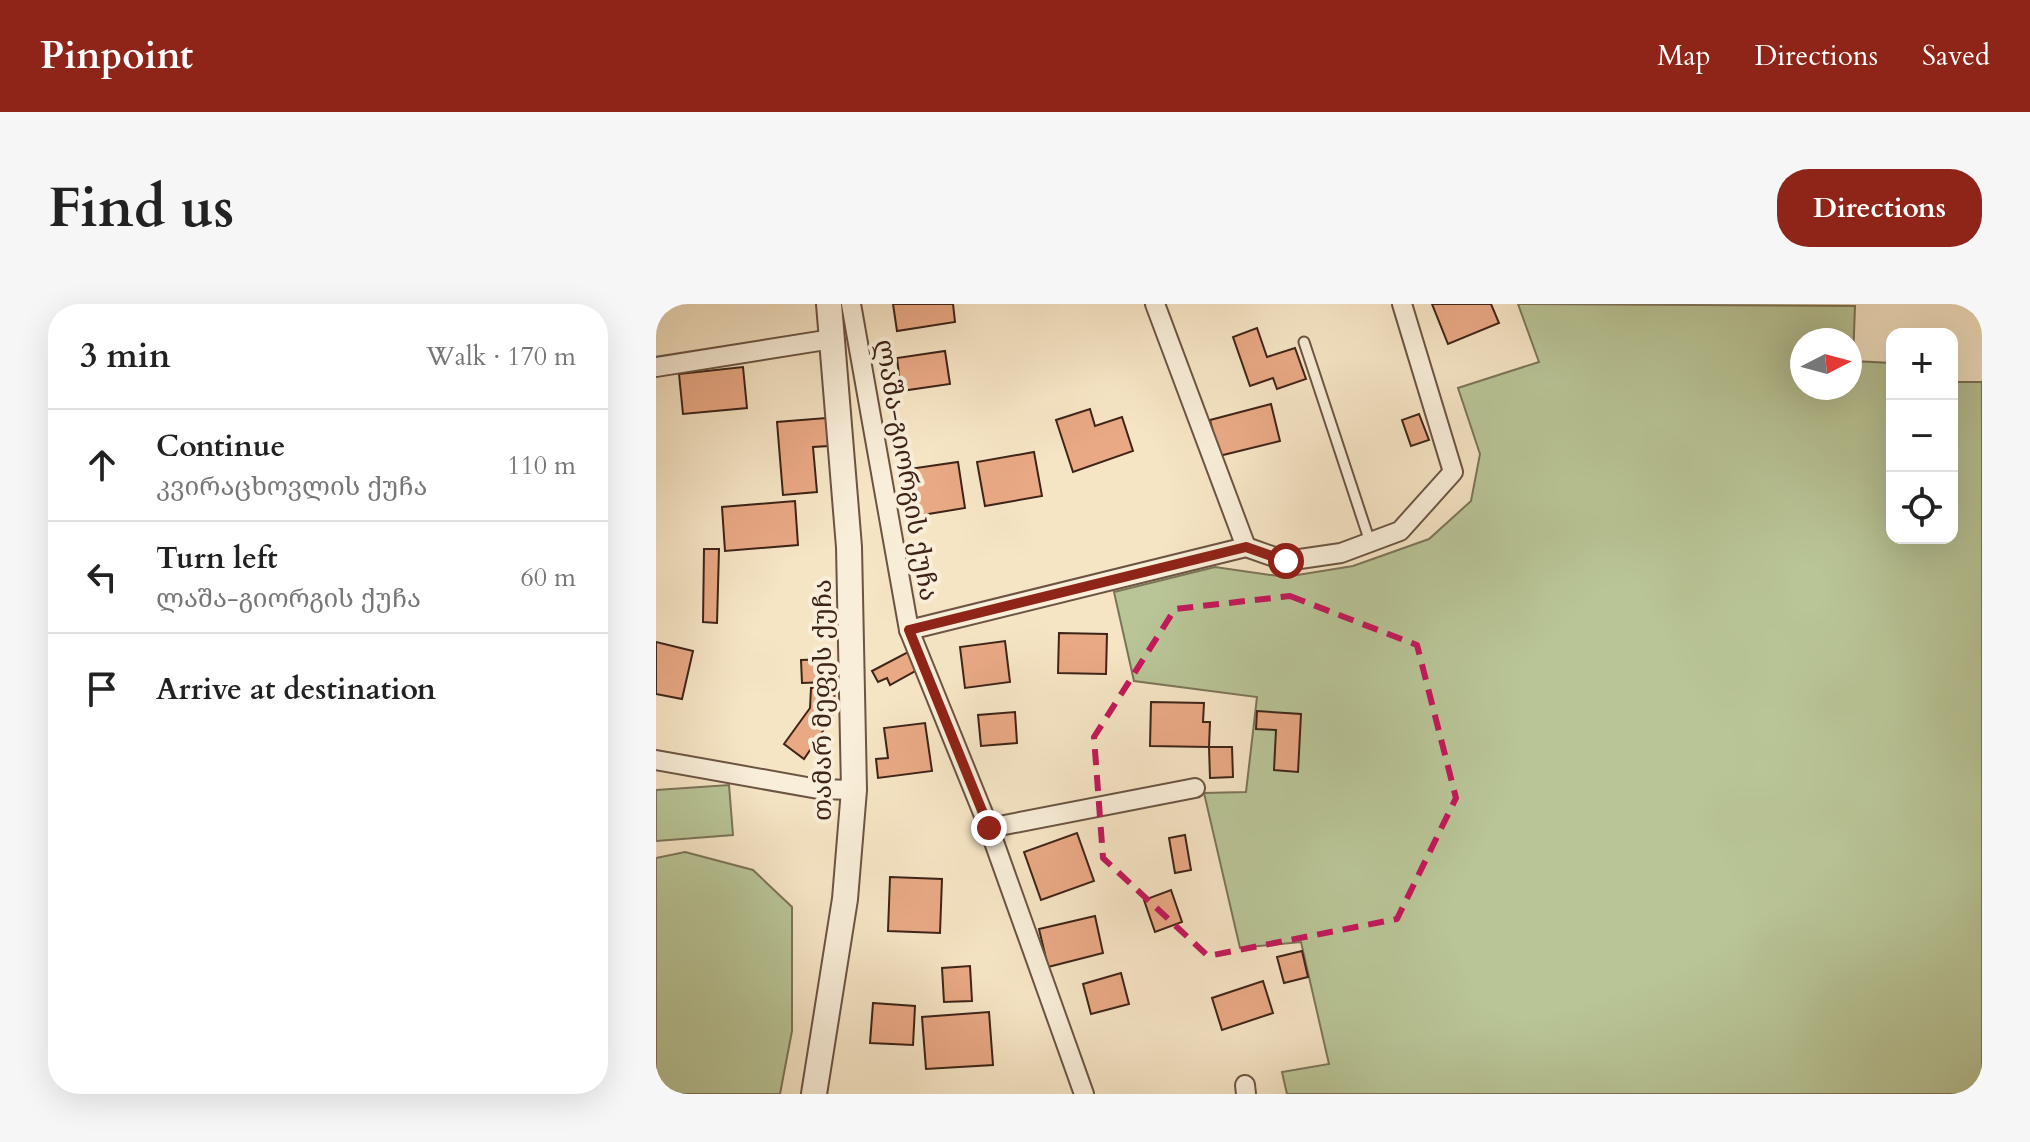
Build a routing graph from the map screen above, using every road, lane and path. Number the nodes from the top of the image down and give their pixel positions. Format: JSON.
{"nodes":[{"id":1,"x":829,"y":304,"type":"edge"},
{"id":2,"x":851,"y":304,"type":"edge"},
{"id":3,"x":1155,"y":304,"type":"edge"},
{"id":4,"x":1402,"y":304,"type":"edge"},
{"id":5,"x":832,"y":339,"type":"junction"},
{"id":6,"x":1304,"y":342,"type":"dead end"},
{"id":7,"x":656,"y":367,"type":"edge"},
{"id":8,"x":1370,"y":542,"type":"junction"},
{"id":9,"x":1246,"y":547,"type":"junction"},
{"id":10,"x":909,"y":630,"type":"junction"},
{"id":11,"x":656,"y":760,"type":"edge"},
{"id":12,"x":1195,"y":788,"type":"dead end"},
{"id":13,"x":854,"y":790,"type":"junction"},
{"id":14,"x":989,"y":828,"type":"junction"},
{"id":15,"x":814,"y":1094,"type":"edge"},
{"id":16,"x":1084,"y":1094,"type":"edge"}],
"edges":[{"from":1,"to":5,"type":"street","name":"თამარ მეფეს ქუჩა"},
{"from":2,"to":10,"type":"street","name":"ლაშა-გიორგის ქუჩა"},
{"from":3,"to":9,"type":"street"},
{"from":4,"to":8,"type":"street"},
{"from":5,"to":7,"type":"street"},
{"from":5,"to":13,"type":"street","name":"თამარ მეფეს ქუჩა"},
{"from":6,"to":8,"type":"lane"},
{"from":8,"to":9,"type":"street"},
{"from":9,"to":10,"type":"street"},
{"from":10,"to":14,"type":"street","name":"ლაშა-გიორგის ქუჩა"},
{"from":11,"to":13,"type":"street"},
{"from":12,"to":14,"type":"street"},
{"from":13,"to":15,"type":"street","name":"თამარ მეფეს ქუჩა"},
{"from":14,"to":16,"type":"street","name":"ლაშა-გიორგის ქუჩა"}]}
